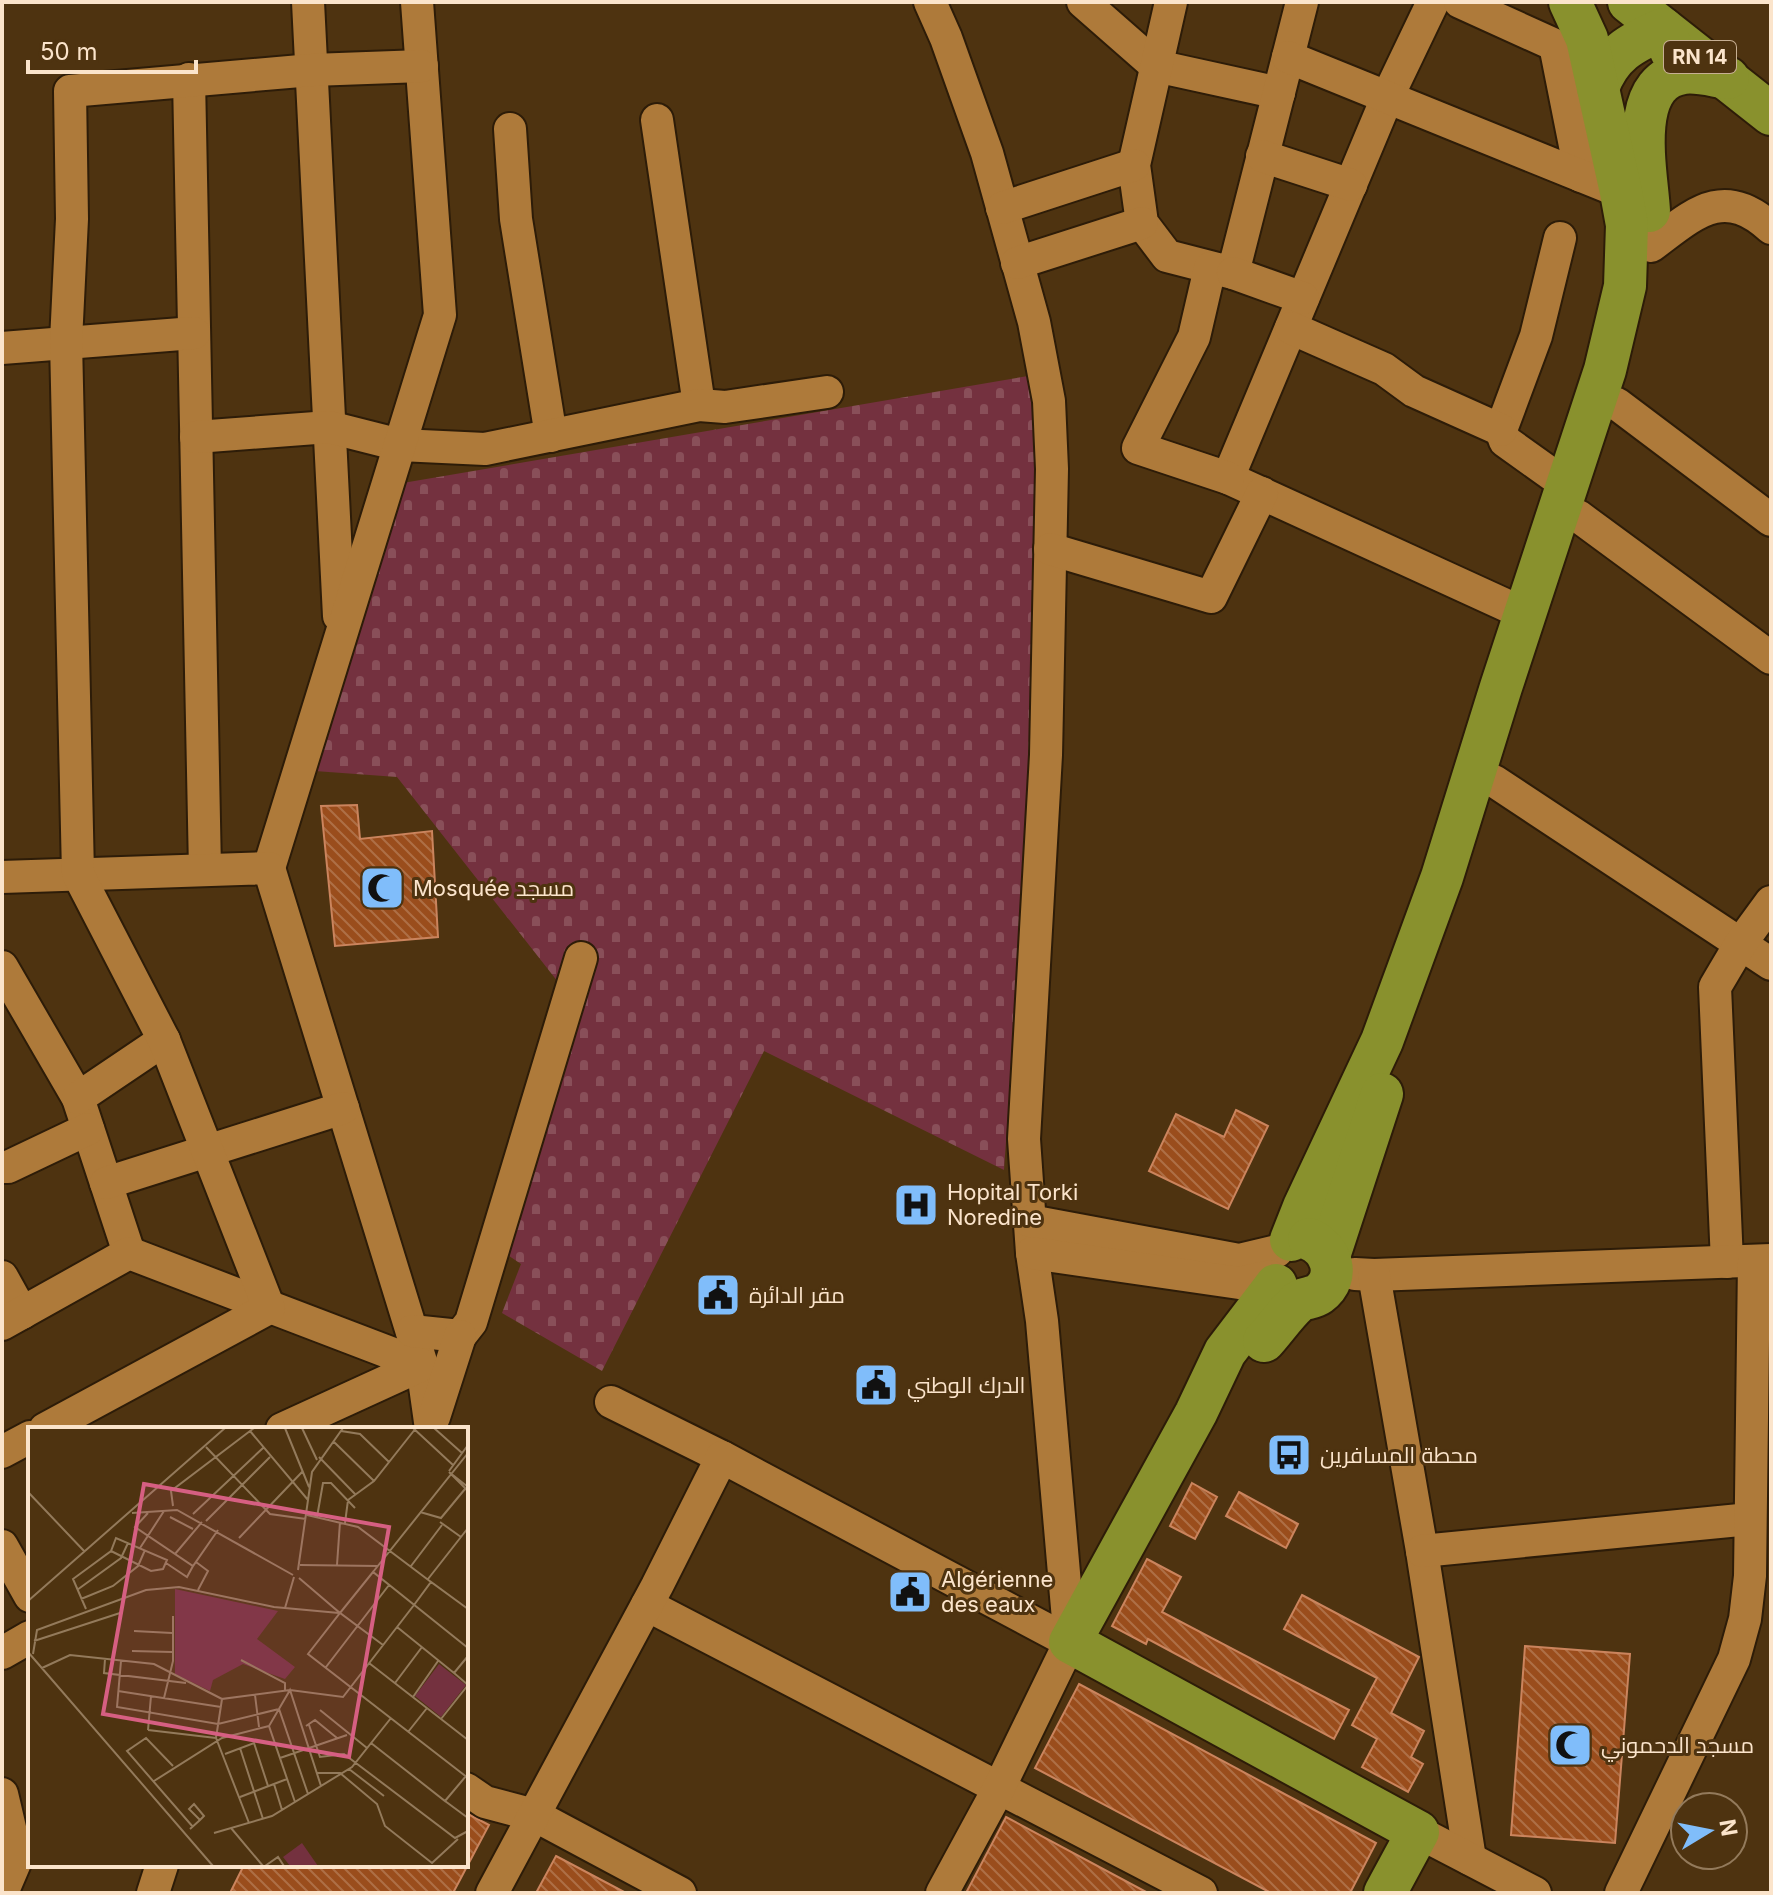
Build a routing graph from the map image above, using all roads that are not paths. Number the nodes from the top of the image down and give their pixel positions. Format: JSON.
{"nodes":[{"id":1,"x":308,"y":2,"type":"edge"},
{"id":2,"x":417,"y":2,"type":"edge"},
{"id":3,"x":930,"y":2,"type":"edge"},
{"id":4,"x":1083,"y":2,"type":"edge"},
{"id":5,"x":1171,"y":2,"type":"edge"},
{"id":6,"x":1302,"y":2,"type":"edge"},
{"id":7,"x":1433,"y":2,"type":"edge"},
{"id":8,"x":1460,"y":2,"type":"edge"},
{"id":9,"x":1570,"y":2,"type":"edge"},
{"id":10,"x":1629,"y":2,"type":"edge"},
{"id":11,"x":1663,"y":29,"type":"junction"},
{"id":12,"x":1288,"y":57,"type":"junction"},
{"id":13,"x":422,"y":66,"type":"junction"},
{"id":14,"x":1156,"y":66,"type":"junction"},
{"id":15,"x":312,"y":70,"type":"junction"},
{"id":16,"x":1672,"y":76,"type":"junction"},
{"id":17,"x":1728,"y":78,"type":"junction"},
{"id":18,"x":189,"y":79,"type":"junction"},
{"id":19,"x":1598,"y":88,"type":"junction"},
{"id":20,"x":1279,"y":93,"type":"junction"},
{"id":21,"x":1387,"y":98,"type":"junction"},
{"id":22,"x":1771,"y":114,"type":"edge"},
{"id":23,"x":657,"y":120,"type":"dead end"},
{"id":24,"x":510,"y":129,"type":"dead end"},
{"id":25,"x":1262,"y":156,"type":"junction"},
{"id":26,"x":1134,"y":165,"type":"junction"},
{"id":27,"x":1581,"y":176,"type":"junction"},
{"id":28,"x":1351,"y":185,"type":"junction"},
{"id":29,"x":1621,"y":192,"type":"junction"},
{"id":30,"x":1002,"y":208,"type":"junction"},
{"id":31,"x":1142,"y":223,"type":"junction"},
{"id":32,"x":1771,"y":228,"type":"edge"},
{"id":33,"x":1560,"y":238,"type":"dead end"},
{"id":34,"x":1651,"y":246,"type":"junction"},
{"id":35,"x":1017,"y":263,"type":"junction"},
{"id":36,"x":1222,"y":270,"type":"junction"},
{"id":37,"x":1303,"y":298,"type":"junction"},
{"id":38,"x":1291,"y":328,"type":"junction"},
{"id":39,"x":194,"y":333,"type":"junction"},
{"id":40,"x":66,"y":341,"type":"junction"},
{"id":41,"x":2,"y":348,"type":"edge"},
{"id":42,"x":827,"y":392,"type":"dead end"},
{"id":43,"x":1617,"y":404,"type":"junction"},
{"id":44,"x":699,"y":405,"type":"junction"},
{"id":45,"x":329,"y":427,"type":"junction"},
{"id":46,"x":1501,"y":430,"type":"junction"},
{"id":47,"x":551,"y":436,"type":"junction"},
{"id":48,"x":196,"y":437,"type":"junction"},
{"id":49,"x":400,"y":445,"type":"junction"},
{"id":50,"x":1228,"y":478,"type":"junction"},
{"id":51,"x":1262,"y":493,"type":"junction"},
{"id":52,"x":1573,"y":501,"type":"junction"},
{"id":53,"x":1771,"y":520,"type":"edge"},
{"id":54,"x":1050,"y":549,"type":"junction"},
{"id":55,"x":1525,"y":614,"type":"junction"},
{"id":56,"x":340,"y":639,"type":"junction"},
{"id":57,"x":1771,"y":658,"type":"edge"},
{"id":58,"x":1494,"y":781,"type":"junction"},
{"id":59,"x":269,"y":868,"type":"junction"},
{"id":60,"x":205,"y":870,"type":"junction"},
{"id":61,"x":78,"y":874,"type":"junction"},
{"id":62,"x":2,"y":877,"type":"edge"},
{"id":63,"x":1771,"y":902,"type":"edge"},
{"id":64,"x":1741,"y":943,"type":"junction"},
{"id":65,"x":581,"y":958,"type":"dead end"},
{"id":66,"x":1771,"y":964,"type":"edge"},
{"id":67,"x":2,"y":967,"type":"edge"},
{"id":68,"x":164,"y":1040,"type":"junction"},
{"id":69,"x":78,"y":1098,"type":"junction"},
{"id":70,"x":343,"y":1108,"type":"junction"},
{"id":71,"x":88,"y":1129,"type":"junction"},
{"id":72,"x":208,"y":1150,"type":"junction"},
{"id":73,"x":2,"y":1167,"type":"edge"},
{"id":74,"x":106,"y":1183,"type":"junction"},
{"id":75,"x":1031,"y":1237,"type":"junction"},
{"id":76,"x":129,"y":1253,"type":"junction"},
{"id":77,"x":1751,"y":1261,"type":"edge"},
{"id":78,"x":1331,"y":1264,"type":"junction"},
{"id":79,"x":1283,"y":1270,"type":"junction"},
{"id":80,"x":1374,"y":1275,"type":"junction"},
{"id":81,"x":2,"y":1277,"type":"edge"},
{"id":82,"x":269,"y":1308,"type":"junction"},
{"id":83,"x":12,"y":1318,"type":"edge"},
{"id":84,"x":412,"y":1331,"type":"junction"},
{"id":85,"x":460,"y":1336,"type":"junction"},
{"id":86,"x":1762,"y":1340,"type":"edge"},
{"id":87,"x":422,"y":1365,"type":"junction"},
{"id":88,"x":611,"y":1402,"type":"dead end"},
{"id":89,"x":49,"y":1427,"type":"edge"},
{"id":90,"x":286,"y":1427,"type":"edge"},
{"id":91,"x":431,"y":1427,"type":"edge"},
{"id":92,"x":431,"y":1427,"type":"edge"},
{"id":93,"x":28,"y":1438,"type":"edge"},
{"id":94,"x":2,"y":1452,"type":"edge"},
{"id":95,"x":722,"y":1457,"type":"junction"},
{"id":96,"x":1750,"y":1519,"type":"junction"},
{"id":97,"x":2,"y":1546,"type":"edge"},
{"id":98,"x":1422,"y":1551,"type":"junction"},
{"id":99,"x":1761,"y":1556,"type":"edge"},
{"id":100,"x":20,"y":1581,"type":"edge"},
{"id":101,"x":647,"y":1605,"type":"junction"},
{"id":102,"x":28,"y":1638,"type":"edge"},
{"id":103,"x":1070,"y":1642,"type":"junction"},
{"id":104,"x":2,"y":1653,"type":"edge"},
{"id":105,"x":999,"y":1788,"type":"junction"},
{"id":106,"x":468,"y":1790,"type":"edge"},
{"id":107,"x":2,"y":1794,"type":"edge"},
{"id":108,"x":534,"y":1815,"type":"junction"},
{"id":109,"x":1418,"y":1832,"type":"junction"},
{"id":110,"x":1470,"y":1859,"type":"junction"},
{"id":111,"x":161,"y":1867,"type":"edge"},
{"id":112,"x":2,"y":1893,"type":"edge"},
{"id":113,"x":153,"y":1893,"type":"edge"},
{"id":114,"x":492,"y":1893,"type":"edge"},
{"id":115,"x":680,"y":1893,"type":"edge"},
{"id":116,"x":942,"y":1893,"type":"edge"},
{"id":117,"x":1201,"y":1893,"type":"edge"},
{"id":118,"x":1385,"y":1893,"type":"edge"},
{"id":119,"x":1535,"y":1893,"type":"edge"},
{"id":120,"x":1621,"y":1893,"type":"edge"}],
"edges":[{"from":1,"to":15,"type":"street"},
{"from":2,"to":13,"type":"street"},
{"from":3,"to":30,"type":"street"},
{"from":4,"to":14,"type":"street"},
{"from":5,"to":14,"type":"street"},
{"from":6,"to":12,"type":"street"},
{"from":7,"to":21,"type":"street"},
{"from":8,"to":27,"type":"street"},
{"from":9,"to":19,"type":"main road"},
{"from":10,"to":11,"type":"main road","number":"RN 14"},
{"from":11,"to":16,"type":"main road"},
{"from":11,"to":17,"type":"main road","number":"RN 14"},
{"from":11,"to":19,"type":"main road"},
{"from":12,"to":20,"type":"street"},
{"from":12,"to":21,"type":"street"},
{"from":13,"to":15,"type":"street"},
{"from":13,"to":49,"type":"street"},
{"from":14,"to":20,"type":"street"},
{"from":14,"to":26,"type":"street"},
{"from":15,"to":18,"type":"street"},
{"from":15,"to":45,"type":"street"},
{"from":16,"to":17,"type":"main road"},
{"from":16,"to":34,"type":"main road"},
{"from":17,"to":22,"type":"main road","number":"RN 14"},
{"from":18,"to":39,"type":"street"},
{"from":18,"to":40,"type":"street"},
{"from":19,"to":29,"type":"main road"},
{"from":20,"to":25,"type":"street"},
{"from":21,"to":27,"type":"street"},
{"from":21,"to":28,"type":"street"},
{"from":23,"to":44,"type":"street"},
{"from":24,"to":47,"type":"street"},
{"from":25,"to":28,"type":"street"},
{"from":25,"to":36,"type":"street"},
{"from":26,"to":30,"type":"street"},
{"from":26,"to":31,"type":"street"},
{"from":27,"to":29,"type":"street"},
{"from":28,"to":37,"type":"street"},
{"from":29,"to":52,"type":"main road"},
{"from":30,"to":35,"type":"street"},
{"from":31,"to":35,"type":"street"},
{"from":31,"to":36,"type":"street"},
{"from":32,"to":34,"type":"street"},
{"from":33,"to":46,"type":"street"},
{"from":34,"to":43,"type":"main road"},
{"from":35,"to":54,"type":"street"},
{"from":36,"to":37,"type":"street"},
{"from":36,"to":50,"type":"street"},
{"from":37,"to":38,"type":"street"},
{"from":38,"to":46,"type":"street"},
{"from":38,"to":50,"type":"street"},
{"from":39,"to":40,"type":"street"},
{"from":39,"to":48,"type":"street"},
{"from":40,"to":41,"type":"street"},
{"from":40,"to":61,"type":"street"},
{"from":42,"to":44,"type":"street"},
{"from":43,"to":52,"type":"main road"},
{"from":43,"to":53,"type":"street"},
{"from":44,"to":47,"type":"street"},
{"from":45,"to":48,"type":"street"},
{"from":45,"to":49,"type":"street"},
{"from":45,"to":56,"type":"street"},
{"from":46,"to":52,"type":"street"},
{"from":47,"to":49,"type":"street"},
{"from":48,"to":60,"type":"street"},
{"from":49,"to":56,"type":"street"},
{"from":50,"to":51,"type":"street"},
{"from":51,"to":54,"type":"street"},
{"from":51,"to":55,"type":"street"},
{"from":52,"to":55,"type":"main road"},
{"from":52,"to":57,"type":"street"},
{"from":52,"to":58,"type":"main road"},
{"from":54,"to":75,"type":"street"},
{"from":55,"to":79,"type":"main road"},
{"from":56,"to":59,"type":"street"},
{"from":58,"to":64,"type":"street"},
{"from":58,"to":78,"type":"main road"},
{"from":59,"to":60,"type":"street"},
{"from":59,"to":70,"type":"street"},
{"from":60,"to":61,"type":"street"},
{"from":61,"to":62,"type":"street"},
{"from":61,"to":68,"type":"street"},
{"from":63,"to":64,"type":"street"},
{"from":64,"to":66,"type":"street"},
{"from":64,"to":77,"type":"street"},
{"from":65,"to":85,"type":"street"},
{"from":67,"to":69,"type":"street"},
{"from":68,"to":69,"type":"street"},
{"from":68,"to":72,"type":"street"},
{"from":69,"to":71,"type":"street"},
{"from":70,"to":72,"type":"street"},
{"from":70,"to":84,"type":"street"},
{"from":71,"to":73,"type":"street"},
{"from":71,"to":74,"type":"street"},
{"from":72,"to":74,"type":"street"},
{"from":72,"to":82,"type":"street"},
{"from":74,"to":76,"type":"street"},
{"from":75,"to":79,"type":"street"},
{"from":75,"to":103,"type":"street"},
{"from":76,"to":82,"type":"street"},
{"from":76,"to":83,"type":"street"},
{"from":77,"to":80,"type":"street"},
{"from":77,"to":86,"type":"street"},
{"from":78,"to":79,"type":"main road"},
{"from":78,"to":80,"type":"street"},
{"from":79,"to":103,"type":"main road"},
{"from":80,"to":98,"type":"street"},
{"from":81,"to":83,"type":"street"},
{"from":82,"to":87,"type":"street"},
{"from":82,"to":89,"type":"street"},
{"from":84,"to":85,"type":"street"},
{"from":84,"to":87,"type":"street"},
{"from":85,"to":91,"type":"street"},
{"from":86,"to":96,"type":"street"},
{"from":87,"to":90,"type":"street"},
{"from":87,"to":92,"type":"street"},
{"from":88,"to":95,"type":"street"},
{"from":93,"to":94,"type":"street"},
{"from":95,"to":101,"type":"street"},
{"from":95,"to":103,"type":"street"},
{"from":96,"to":98,"type":"street"},
{"from":96,"to":99,"type":"street"},
{"from":97,"to":100,"type":"street"},
{"from":98,"to":110,"type":"street"},
{"from":99,"to":120,"type":"street"},
{"from":101,"to":105,"type":"street"},
{"from":101,"to":108,"type":"street"},
{"from":102,"to":104,"type":"street"},
{"from":103,"to":105,"type":"street"},
{"from":103,"to":109,"type":"main road"},
{"from":105,"to":116,"type":"street"},
{"from":105,"to":117,"type":"street"},
{"from":106,"to":108,"type":"street"},
{"from":107,"to":112,"type":"street"},
{"from":108,"to":114,"type":"street"},
{"from":108,"to":115,"type":"street"},
{"from":109,"to":110,"type":"street"},
{"from":109,"to":118,"type":"main road"},
{"from":110,"to":119,"type":"street"},
{"from":111,"to":113,"type":"street"}]}
